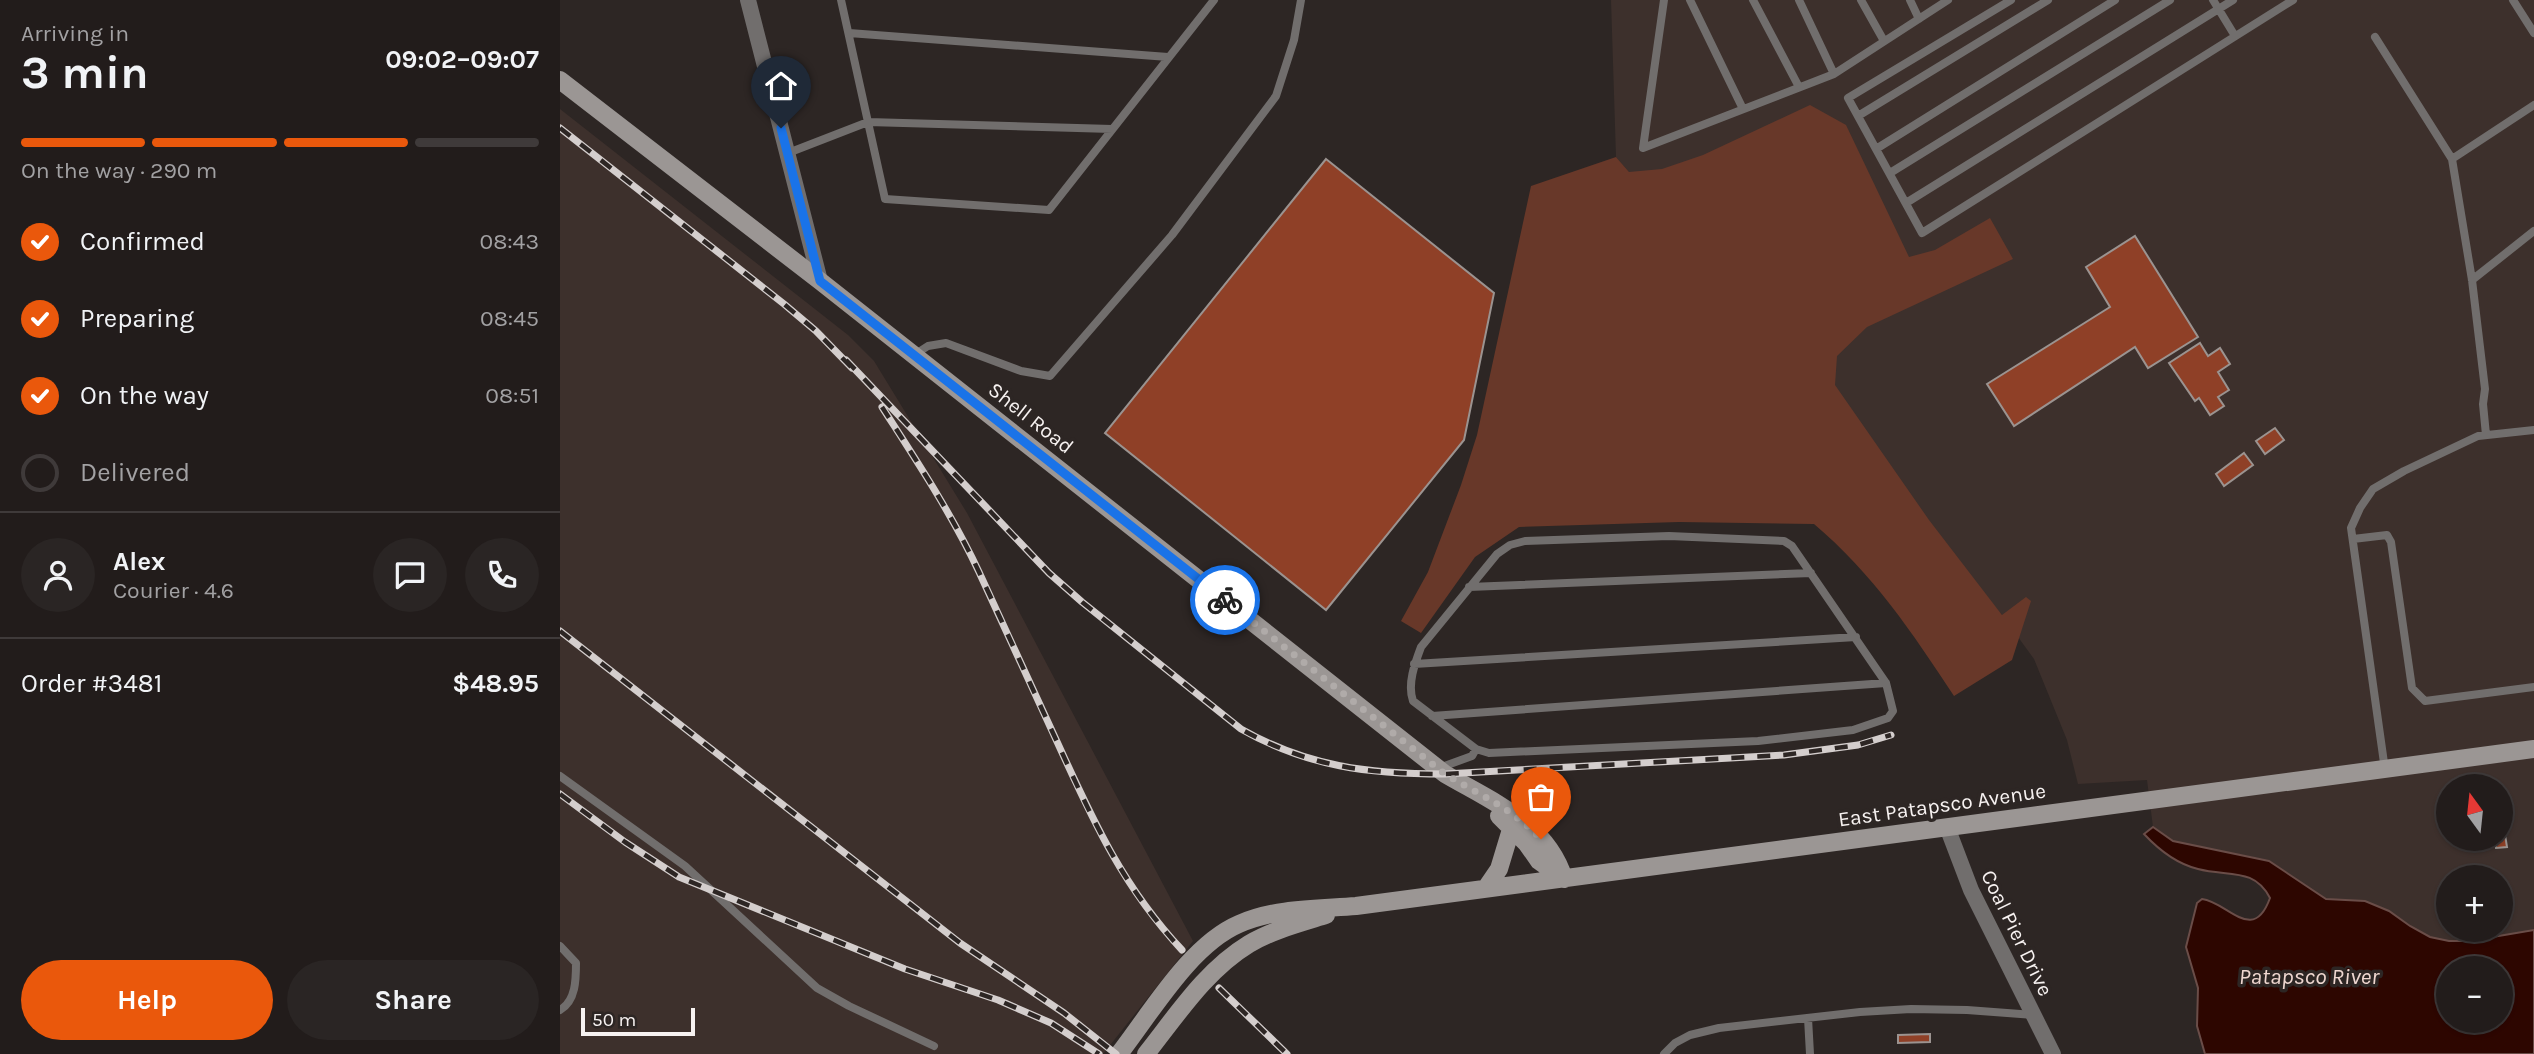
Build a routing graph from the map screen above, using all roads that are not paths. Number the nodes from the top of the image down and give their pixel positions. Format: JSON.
{"nodes":[{"id":1,"x":748,"y":0,"type":"edge"},
{"id":2,"x":841,"y":0,"type":"edge"},
{"id":3,"x":1214,"y":0,"type":"edge"},
{"id":4,"x":1301,"y":0,"type":"edge"},
{"id":5,"x":1664,"y":0,"type":"edge"},
{"id":6,"x":1690,"y":0,"type":"edge"},
{"id":7,"x":1753,"y":0,"type":"edge"},
{"id":8,"x":1799,"y":0,"type":"edge"},
{"id":9,"x":1861,"y":0,"type":"edge"},
{"id":10,"x":1910,"y":0,"type":"edge"},
{"id":11,"x":1948,"y":0,"type":"edge"},
{"id":12,"x":2011,"y":0,"type":"edge"},
{"id":13,"x":2048,"y":0,"type":"edge"},
{"id":14,"x":2115,"y":0,"type":"edge"},
{"id":15,"x":2169,"y":0,"type":"edge"},
{"id":16,"x":2213,"y":0,"type":"edge"},
{"id":17,"x":2233,"y":0,"type":"edge"},
{"id":18,"x":2292,"y":0,"type":"edge"},
{"id":19,"x":2514,"y":0,"type":"edge"},
{"id":20,"x":2218,"y":9,"type":"junction"},
{"id":21,"x":1919,"y":19,"type":"junction"},
{"id":22,"x":849,"y":33,"type":"junction"},
{"id":23,"x":2534,"y":33,"type":"edge"},
{"id":24,"x":2235,"y":36,"type":"junction"},
{"id":25,"x":2375,"y":37,"type":"dead end"},
{"id":26,"x":1884,"y":41,"type":"junction"},
{"id":27,"x":1168,"y":57,"type":"junction"},
{"id":28,"x":1834,"y":74,"type":"junction"},
{"id":29,"x":560,"y":80,"type":"edge"},
{"id":30,"x":1799,"y":87,"type":"junction"},
{"id":31,"x":2534,"y":105,"type":"edge"},
{"id":32,"x":1743,"y":109,"type":"junction"},
{"id":33,"x":1858,"y":116,"type":"junction"},
{"id":34,"x":868,"y":122,"type":"junction"},
{"id":35,"x":1112,"y":129,"type":"junction"},
{"id":36,"x":1876,"y":149,"type":"junction"},
{"id":37,"x":788,"y":153,"type":"junction"},
{"id":38,"x":2452,"y":159,"type":"junction"},
{"id":39,"x":1890,"y":173,"type":"junction"},
{"id":40,"x":1906,"y":203,"type":"junction"},
{"id":41,"x":2534,"y":232,"type":"edge"},
{"id":42,"x":2472,"y":280,"type":"junction"},
{"id":43,"x":820,"y":281,"type":"junction"},
{"id":44,"x":914,"y":355,"type":"junction"},
{"id":45,"x":2534,"y":430,"type":"edge"},
{"id":46,"x":2486,"y":435,"type":"junction"},
{"id":47,"x":2353,"y":539,"type":"junction"},
{"id":48,"x":1811,"y":573,"type":"junction"},
{"id":49,"x":1469,"y":587,"type":"junction"},
{"id":50,"x":1856,"y":637,"type":"junction"},
{"id":51,"x":1414,"y":664,"type":"junction"},
{"id":52,"x":1886,"y":683,"type":"junction"},
{"id":53,"x":2534,"y":687,"type":"edge"},
{"id":54,"x":1432,"y":716,"type":"junction"},
{"id":55,"x":1476,"y":749,"type":"junction"},
{"id":56,"x":2534,"y":749,"type":"edge"},
{"id":57,"x":1439,"y":768,"type":"junction"},
{"id":58,"x":2385,"y":770,"type":"junction"},
{"id":59,"x":560,"y":776,"type":"edge"},
{"id":60,"x":1474,"y":791,"type":"junction"},
{"id":61,"x":1511,"y":826,"type":"junction"},
{"id":62,"x":1947,"y":827,"type":"junction"},
{"id":63,"x":1557,"y":880,"type":"junction"},
{"id":64,"x":1486,"y":888,"type":"junction"},
{"id":65,"x":1356,"y":906,"type":"junction"},
{"id":66,"x":560,"y":946,"type":"edge"},
{"id":67,"x":560,"y":1010,"type":"edge"},
{"id":68,"x":2034,"y":1015,"type":"junction"},
{"id":69,"x":1808,"y":1018,"type":"junction"},
{"id":70,"x":934,"y":1046,"type":"dead end"},
{"id":71,"x":1119,"y":1054,"type":"edge"},
{"id":72,"x":1146,"y":1054,"type":"edge"},
{"id":73,"x":1664,"y":1054,"type":"edge"},
{"id":74,"x":1810,"y":1054,"type":"edge"},
{"id":75,"x":2053,"y":1054,"type":"edge"}],
"edges":[{"from":1,"to":37,"type":"street"},
{"from":2,"to":22,"type":"lane"},
{"from":3,"to":27,"type":"lane"},
{"from":4,"to":44,"type":"lane"},
{"from":5,"to":32,"type":"lane"},
{"from":6,"to":32,"type":"lane"},
{"from":7,"to":30,"type":"lane"},
{"from":8,"to":28,"type":"lane"},
{"from":9,"to":26,"type":"lane"},
{"from":10,"to":21,"type":"lane"},
{"from":11,"to":21,"type":"lane"},
{"from":12,"to":33,"type":"lane"},
{"from":13,"to":33,"type":"lane"},
{"from":14,"to":36,"type":"lane"},
{"from":15,"to":39,"type":"lane"},
{"from":16,"to":20,"type":"lane"},
{"from":17,"to":20,"type":"lane"},
{"from":18,"to":24,"type":"lane"},
{"from":19,"to":23,"type":"lane"},
{"from":20,"to":24,"type":"lane"},
{"from":20,"to":40,"type":"lane"},
{"from":21,"to":26,"type":"lane"},
{"from":22,"to":27,"type":"lane"},
{"from":22,"to":34,"type":"lane"},
{"from":24,"to":40,"type":"lane"},
{"from":25,"to":38,"type":"lane"},
{"from":26,"to":28,"type":"lane"},
{"from":27,"to":35,"type":"lane"},
{"from":28,"to":30,"type":"lane"},
{"from":29,"to":43,"type":"main road","name":"Shell Road"},
{"from":30,"to":32,"type":"lane"},
{"from":31,"to":38,"type":"lane"},
{"from":33,"to":36,"type":"lane"},
{"from":34,"to":35,"type":"lane"},
{"from":34,"to":35,"type":"lane"},
{"from":34,"to":37,"type":"lane"},
{"from":36,"to":39,"type":"lane"},
{"from":37,"to":43,"type":"street"},
{"from":38,"to":42,"type":"lane"},
{"from":39,"to":40,"type":"lane"},
{"from":41,"to":42,"type":"lane"},
{"from":42,"to":46,"type":"lane"},
{"from":43,"to":44,"type":"main road","name":"Shell Road"},
{"from":44,"to":57,"type":"main road","name":"Shell Road"},
{"from":45,"to":46,"type":"lane"},
{"from":46,"to":47,"type":"lane"},
{"from":47,"to":53,"type":"lane"},
{"from":47,"to":58,"type":"lane"},
{"from":48,"to":49,"type":"lane"},
{"from":48,"to":49,"type":"lane"},
{"from":48,"to":50,"type":"lane"},
{"from":49,"to":51,"type":"lane"},
{"from":50,"to":51,"type":"lane"},
{"from":50,"to":52,"type":"lane"},
{"from":51,"to":54,"type":"lane"},
{"from":52,"to":54,"type":"lane"},
{"from":52,"to":55,"type":"lane"},
{"from":54,"to":55,"type":"lane"},
{"from":55,"to":57,"type":"lane"},
{"from":56,"to":58,"type":"main road","name":"East Patapsco Avenue"},
{"from":57,"to":60,"type":"main road","name":"Shell Road"},
{"from":58,"to":62,"type":"main road","name":"East Patapsco Avenue"},
{"from":59,"to":70,"type":"lane"},
{"from":60,"to":61,"type":"main road","name":"Shell Road"},
{"from":60,"to":63,"type":"main road","name":"Shell Road"},
{"from":61,"to":63,"type":"main road","name":"Shell Road"},
{"from":61,"to":64,"type":"main road"},
{"from":62,"to":63,"type":"main road","name":"East Patapsco Avenue"},
{"from":62,"to":68,"type":"street","name":"Coal Pier Drive"},
{"from":63,"to":64,"type":"main road","name":"East Patapsco Avenue"},
{"from":64,"to":65,"type":"main road","name":"East Patapsco Avenue"},
{"from":65,"to":71,"type":"main road","name":"East Patapsco Avenue"},
{"from":65,"to":72,"type":"main road","name":"East Patapsco Avenue"},
{"from":66,"to":67,"type":"lane"},
{"from":68,"to":69,"type":"lane"},
{"from":68,"to":75,"type":"street","name":"Coal Pier Drive"},
{"from":69,"to":73,"type":"lane"},
{"from":69,"to":74,"type":"lane"}]}
